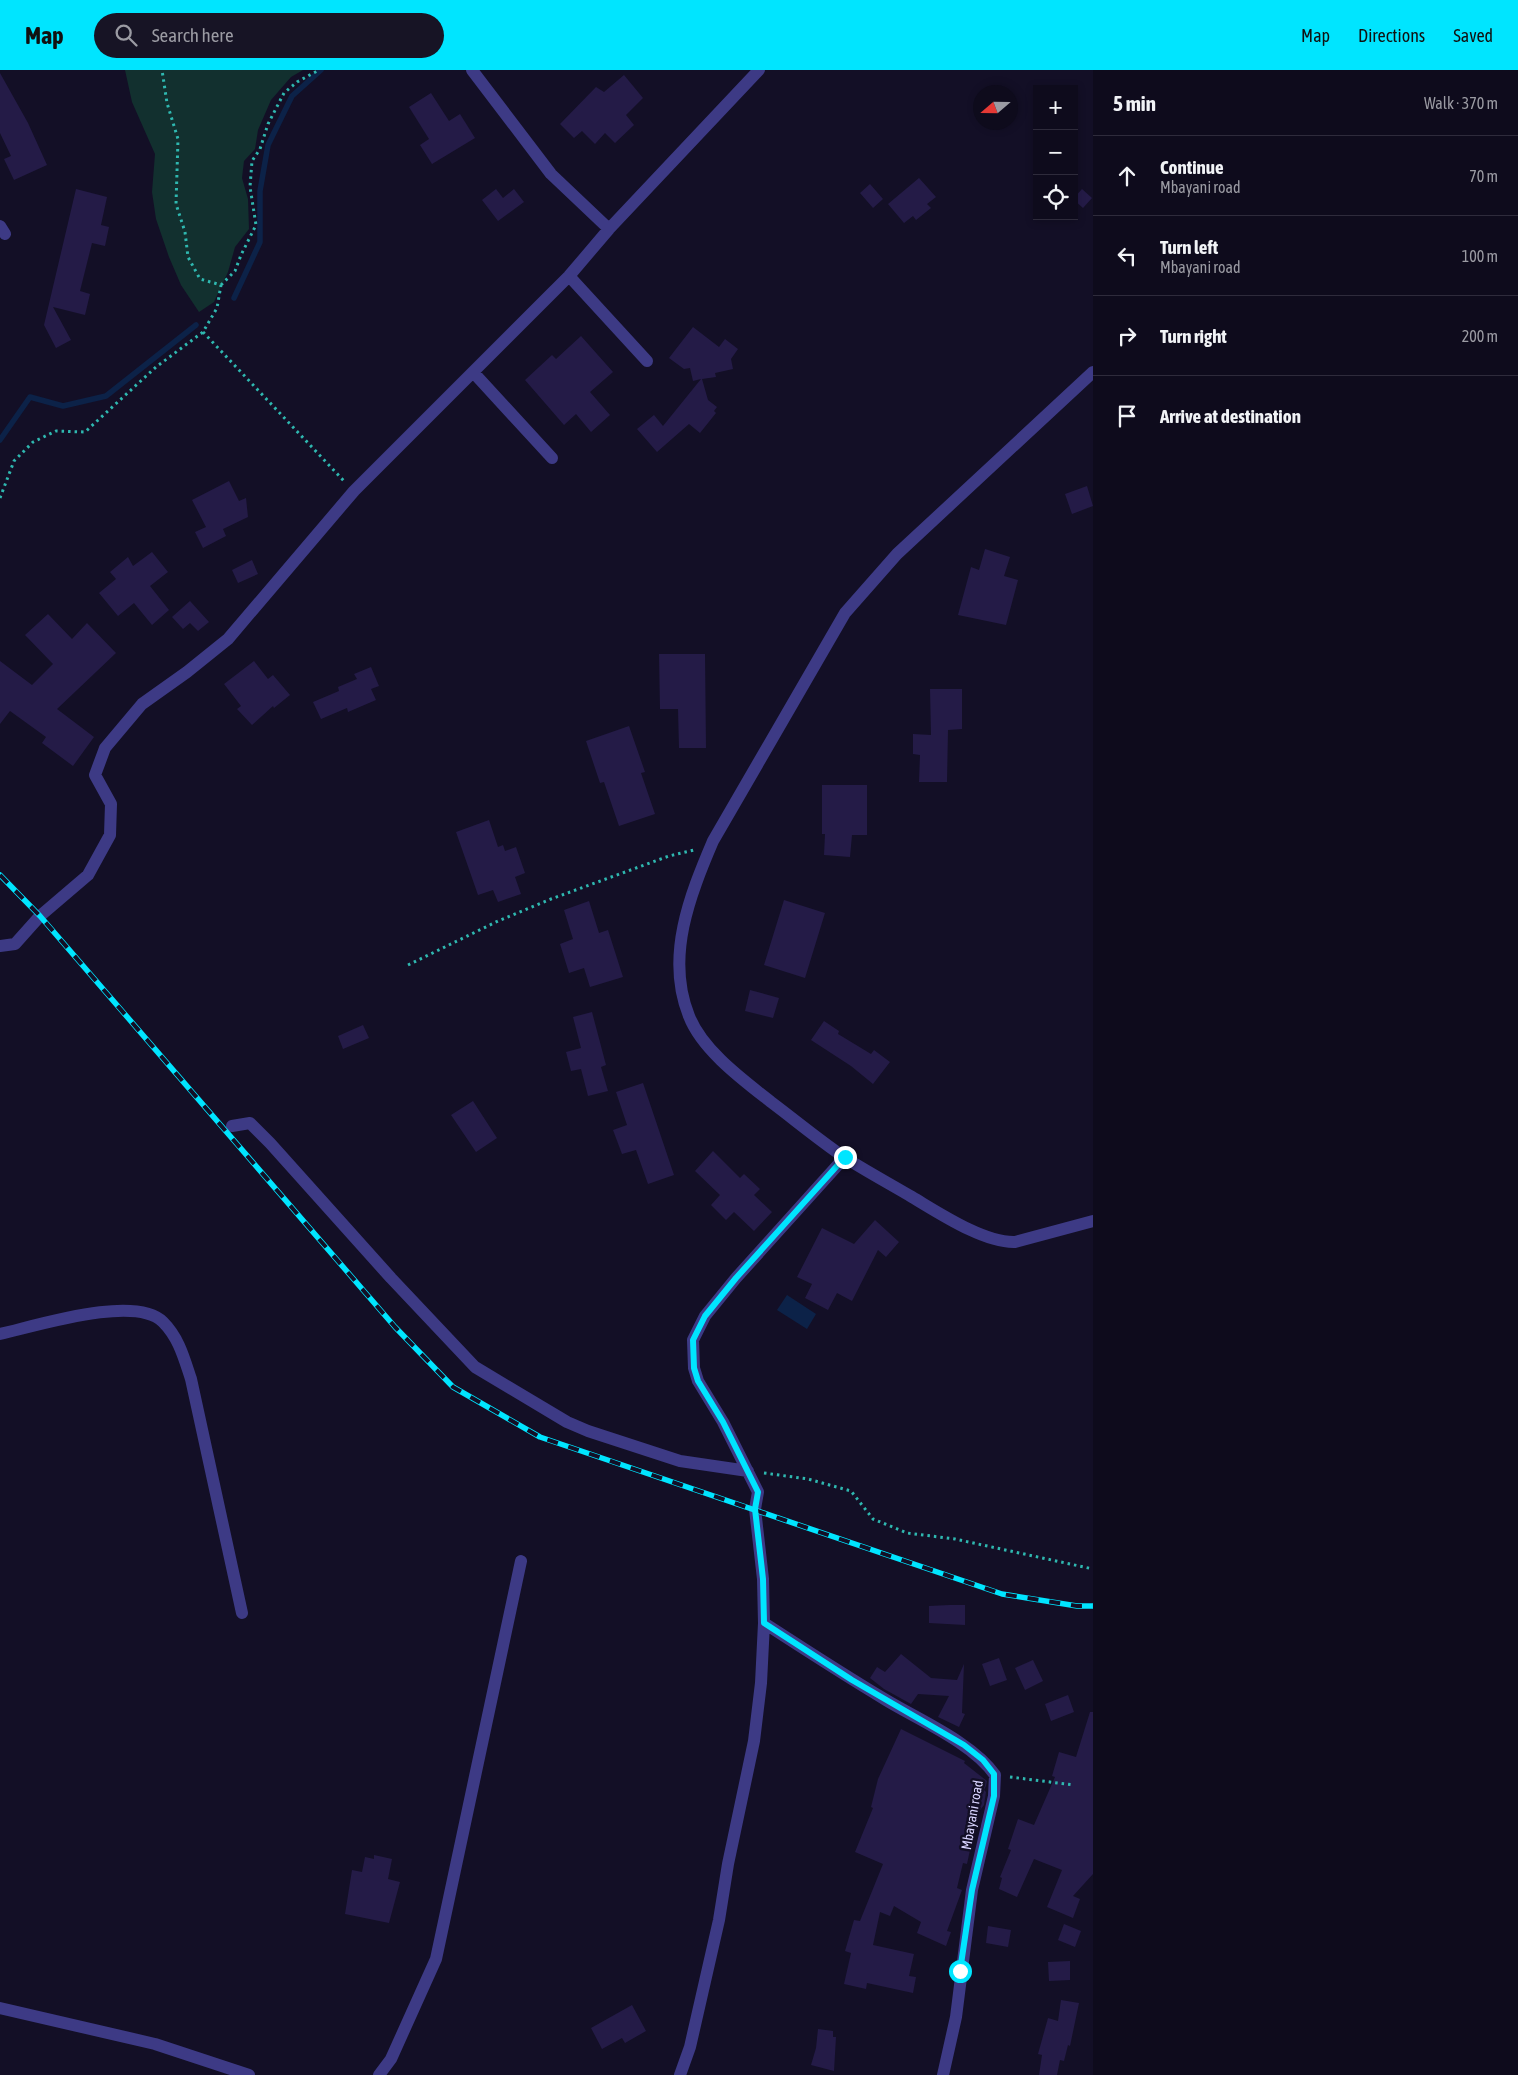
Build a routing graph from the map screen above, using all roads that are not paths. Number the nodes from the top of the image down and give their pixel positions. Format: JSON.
{"nodes":[{"id":1,"x":472,"y":70,"type":"edge"},
{"id":2,"x":759,"y":70,"type":"edge"},
{"id":3,"x":609,"y":228,"type":"junction"},
{"id":4,"x":569,"y":276,"type":"junction"},
{"id":5,"x":647,"y":361,"type":"dead end"},
{"id":6,"x":473,"y":372,"type":"junction"},
{"id":7,"x":1093,"y":372,"type":"edge"},
{"id":8,"x":552,"y":458,"type":"dead end"},
{"id":9,"x":0,"y":946,"type":"edge"},
{"id":10,"x":232,"y":1126,"type":"dead end"},
{"id":11,"x":845,"y":1157,"type":"junction"},
{"id":12,"x":1093,"y":1221,"type":"edge"},
{"id":13,"x":0,"y":1334,"type":"edge"},
{"id":14,"x":748,"y":1471,"type":"junction"},
{"id":15,"x":521,"y":1561,"type":"dead end"},
{"id":16,"x":242,"y":1613,"type":"dead end"},
{"id":17,"x":764,"y":1623,"type":"junction"},
{"id":18,"x":0,"y":2008,"type":"edge"},
{"id":19,"x":249,"y":2075,"type":"edge"},
{"id":20,"x":379,"y":2075,"type":"edge"},
{"id":21,"x":680,"y":2075,"type":"edge"},
{"id":22,"x":943,"y":2075,"type":"edge"}],
"edges":[{"from":1,"to":3,"type":"street"},
{"from":2,"to":3,"type":"street"},
{"from":3,"to":4,"type":"street"},
{"from":4,"to":5,"type":"street"},
{"from":4,"to":6,"type":"street"},
{"from":6,"to":8,"type":"street"},
{"from":6,"to":9,"type":"street"},
{"from":7,"to":11,"type":"street"},
{"from":10,"to":14,"type":"street"},
{"from":11,"to":12,"type":"street"},
{"from":11,"to":14,"type":"street"},
{"from":13,"to":16,"type":"street"},
{"from":14,"to":17,"type":"street"},
{"from":15,"to":20,"type":"street"},
{"from":17,"to":21,"type":"street"},
{"from":17,"to":22,"type":"street","name":"Mbayani road"},
{"from":18,"to":19,"type":"street"}]}
